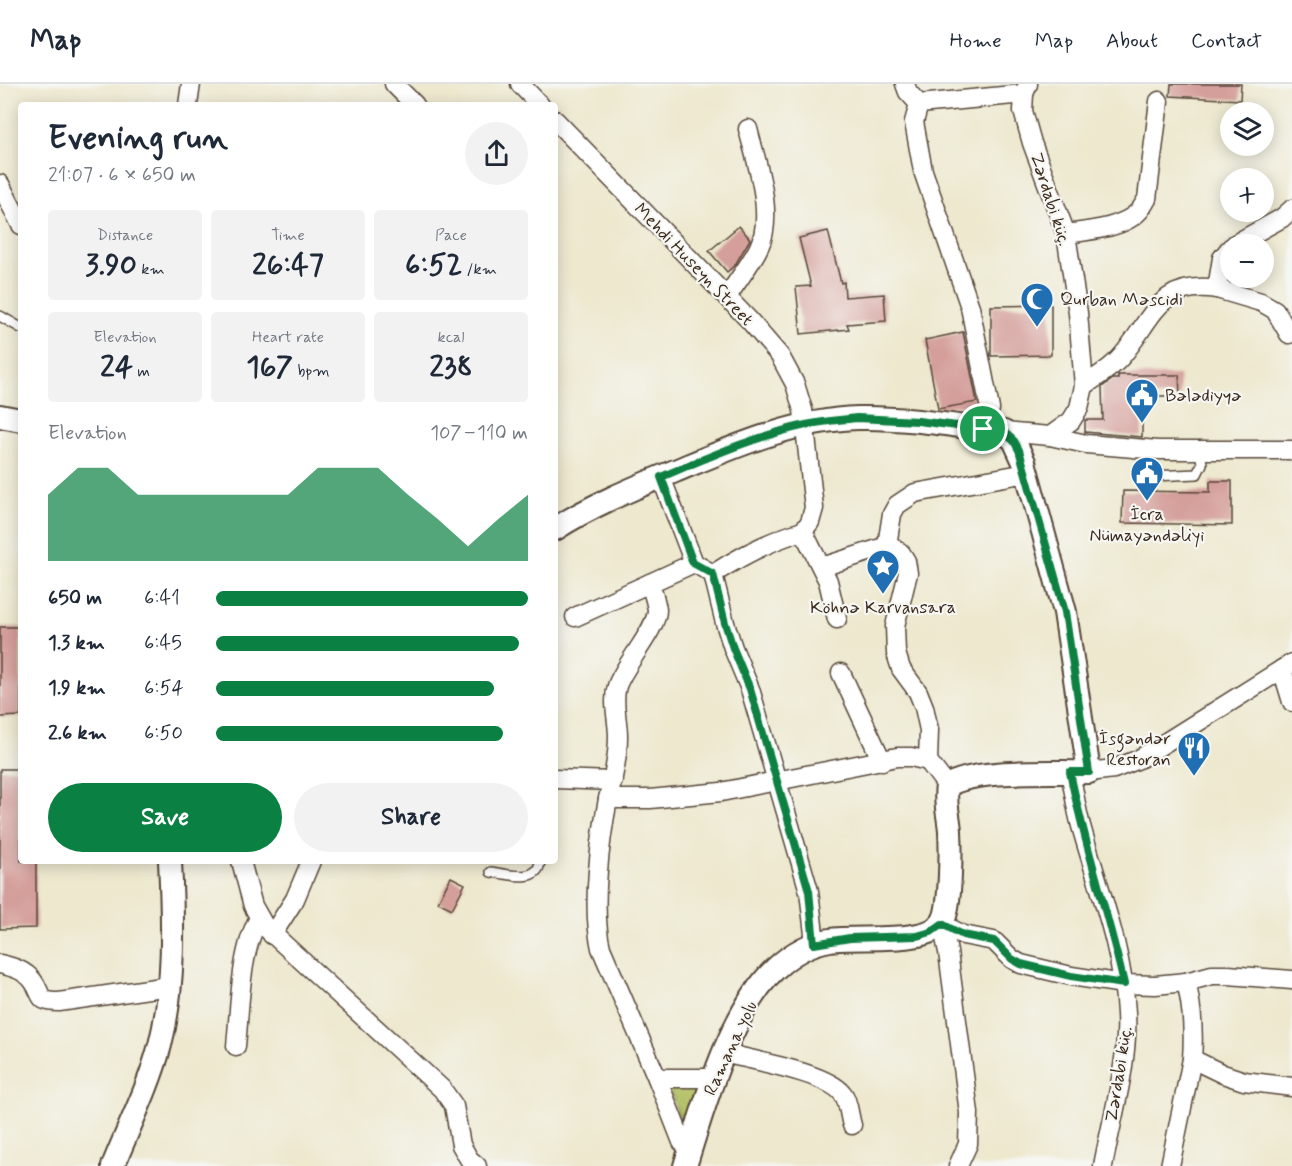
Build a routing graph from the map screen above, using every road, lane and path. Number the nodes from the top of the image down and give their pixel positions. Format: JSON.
{"nodes":[{"id":1,"x":191,"y":84,"type":"edge"},
{"id":2,"x":394,"y":84,"type":"edge"},
{"id":3,"x":520,"y":84,"type":"edge"},
{"id":4,"x":905,"y":84,"type":"edge"},
{"id":5,"x":1026,"y":89,"type":"edge"},
{"id":6,"x":1159,"y":101,"type":"dead end"},
{"id":7,"x":188,"y":102,"type":"edge"},
{"id":8,"x":412,"y":102,"type":"edge"},
{"id":9,"x":537,"y":102,"type":"edge"},
{"id":10,"x":919,"y":104,"type":"junction"},
{"id":11,"x":558,"y":127,"type":"edge"},
{"id":12,"x":748,"y":129,"type":"dead end"},
{"id":13,"x":0,"y":184,"type":"edge"},
{"id":14,"x":1292,"y":209,"type":"edge"},
{"id":15,"x":18,"y":219,"type":"edge"},
{"id":16,"x":1066,"y":234,"type":"junction"},
{"id":17,"x":1253,"y":234,"type":"edge"},
{"id":18,"x":1220,"y":270,"type":"edge"},
{"id":19,"x":1217,"y":289,"type":"junction"},
{"id":20,"x":727,"y":297,"type":"junction"},
{"id":21,"x":0,"y":316,"type":"edge"},
{"id":22,"x":18,"y":326,"type":"edge"},
{"id":23,"x":1289,"y":334,"type":"dead end"},
{"id":24,"x":1084,"y":386,"type":"junction"},
{"id":25,"x":0,"y":416,"type":"edge"},
{"id":26,"x":18,"y":419,"type":"edge"},
{"id":27,"x":806,"y":425,"type":"junction"},
{"id":28,"x":993,"y":431,"type":"junction"},
{"id":29,"x":1050,"y":436,"type":"junction"},
{"id":30,"x":1200,"y":450,"type":"junction"},
{"id":31,"x":1292,"y":450,"type":"edge"},
{"id":32,"x":1027,"y":473,"type":"junction"},
{"id":33,"x":1153,"y":476,"type":"dead end"},
{"id":34,"x":661,"y":477,"type":"junction"},
{"id":35,"x":558,"y":527,"type":"edge"},
{"id":36,"x":803,"y":531,"type":"junction"},
{"id":37,"x":890,"y":545,"type":"junction"},
{"id":38,"x":693,"y":563,"type":"junction"},
{"id":39,"x":822,"y":567,"type":"junction"},
{"id":40,"x":713,"y":574,"type":"junction"},
{"id":41,"x":650,"y":583,"type":"junction"},
{"id":42,"x":575,"y":617,"type":"dead end"},
{"id":43,"x":837,"y":619,"type":"dead end"},
{"id":44,"x":1287,"y":666,"type":"edge"},
{"id":45,"x":841,"y":673,"type":"dead end"},
{"id":46,"x":1292,"y":702,"type":"edge"},
{"id":47,"x":882,"y":761,"type":"junction"},
{"id":48,"x":928,"y":761,"type":"junction"},
{"id":49,"x":1079,"y":772,"type":"junction"},
{"id":50,"x":558,"y":779,"type":"edge"},
{"id":51,"x":613,"y":781,"type":"junction"},
{"id":52,"x":776,"y":781,"type":"junction"},
{"id":53,"x":947,"y":786,"type":"junction"},
{"id":54,"x":608,"y":799,"type":"junction"},
{"id":55,"x":170,"y":864,"type":"edge"},
{"id":56,"x":242,"y":864,"type":"edge"},
{"id":57,"x":310,"y":864,"type":"edge"},
{"id":58,"x":540,"y":864,"type":"edge"},
{"id":59,"x":491,"y":872,"type":"dead end"},
{"id":60,"x":259,"y":918,"type":"junction"},
{"id":61,"x":942,"y":924,"type":"junction"},
{"id":62,"x":272,"y":935,"type":"junction"},
{"id":63,"x":814,"y":944,"type":"junction"},
{"id":64,"x":0,"y":964,"type":"edge"},
{"id":65,"x":1292,"y":980,"type":"edge"},
{"id":66,"x":1186,"y":982,"type":"junction"},
{"id":67,"x":1124,"y":984,"type":"junction"},
{"id":68,"x":170,"y":986,"type":"junction"},
{"id":69,"x":236,"y":1046,"type":"dead end"},
{"id":70,"x":724,"y":1053,"type":"junction"},
{"id":71,"x":1192,"y":1059,"type":"junction"},
{"id":72,"x":657,"y":1078,"type":"junction"},
{"id":73,"x":714,"y":1078,"type":"junction"},
{"id":74,"x":1292,"y":1086,"type":"edge"},
{"id":75,"x":852,"y":1125,"type":"dead end"},
{"id":76,"x":688,"y":1157,"type":"edge"},
{"id":77,"x":113,"y":1166,"type":"edge"},
{"id":78,"x":477,"y":1166,"type":"edge"},
{"id":79,"x":958,"y":1166,"type":"edge"},
{"id":80,"x":1103,"y":1166,"type":"edge"},
{"id":81,"x":1170,"y":1166,"type":"edge"}],
"edges":[{"from":1,"to":7,"type":"street"},
{"from":2,"to":8,"type":"street"},
{"from":3,"to":9,"type":"street"},
{"from":4,"to":10,"type":"street"},
{"from":5,"to":10,"type":"street"},
{"from":5,"to":16,"type":"street","name":"Zərdabi küç."},
{"from":6,"to":16,"type":"street"},
{"from":10,"to":28,"type":"street"},
{"from":11,"to":20,"type":"street","name":"Mehdi Huseyn Street"},
{"from":12,"to":20,"type":"street"},
{"from":13,"to":15,"type":"street"},
{"from":14,"to":17,"type":"street"},
{"from":16,"to":24,"type":"street","name":"Zərdabi küç."},
{"from":18,"to":19,"type":"street"},
{"from":19,"to":23,"type":"street"},
{"from":19,"to":24,"type":"street"},
{"from":20,"to":27,"type":"street","name":"Mehdi Huseyn Street"},
{"from":21,"to":22,"type":"lane"},
{"from":24,"to":29,"type":"street","name":"Zərdabi küç."},
{"from":25,"to":26,"type":"street"},
{"from":27,"to":28,"type":"street"},
{"from":27,"to":34,"type":"street"},
{"from":27,"to":36,"type":"street","name":"Mehdi Huseyn Street"},
{"from":28,"to":29,"type":"street"},
{"from":28,"to":32,"type":"street","name":"Zərdabi küç."},
{"from":29,"to":30,"type":"street"},
{"from":30,"to":31,"type":"street"},
{"from":30,"to":33,"type":"lane"},
{"from":32,"to":37,"type":"street"},
{"from":32,"to":49,"type":"street","name":"Zərdabi küç."},
{"from":34,"to":35,"type":"street"},
{"from":34,"to":38,"type":"street"},
{"from":36,"to":39,"type":"street"},
{"from":36,"to":40,"type":"street"},
{"from":37,"to":39,"type":"street"},
{"from":37,"to":48,"type":"street"},
{"from":38,"to":40,"type":"street"},
{"from":38,"to":41,"type":"street"},
{"from":39,"to":43,"type":"street"},
{"from":40,"to":52,"type":"street"},
{"from":41,"to":42,"type":"street"},
{"from":41,"to":51,"type":"street"},
{"from":44,"to":46,"type":"street"},
{"from":44,"to":49,"type":"street"},
{"from":45,"to":47,"type":"street"},
{"from":47,"to":48,"type":"street"},
{"from":47,"to":52,"type":"street"},
{"from":48,"to":53,"type":"street"},
{"from":49,"to":53,"type":"street"},
{"from":49,"to":67,"type":"street","name":"Zərdabi küç."},
{"from":50,"to":51,"type":"street"},
{"from":51,"to":54,"type":"street"},
{"from":52,"to":54,"type":"street"},
{"from":52,"to":63,"type":"street"},
{"from":53,"to":61,"type":"street"},
{"from":54,"to":72,"type":"street"},
{"from":55,"to":68,"type":"street"},
{"from":56,"to":60,"type":"street"},
{"from":57,"to":62,"type":"street"},
{"from":58,"to":59,"type":"lane"},
{"from":60,"to":62,"type":"street"},
{"from":60,"to":69,"type":"street"},
{"from":61,"to":63,"type":"street","name":"Ramana yolu"},
{"from":61,"to":67,"type":"street"},
{"from":61,"to":79,"type":"street"},
{"from":62,"to":78,"type":"street"},
{"from":63,"to":70,"type":"street","name":"Ramana yolu"},
{"from":64,"to":68,"type":"street"},
{"from":65,"to":66,"type":"street"},
{"from":66,"to":67,"type":"street"},
{"from":66,"to":71,"type":"street"},
{"from":67,"to":80,"type":"street","name":"Zərdabi küç."},
{"from":68,"to":77,"type":"street"},
{"from":70,"to":73,"type":"street","name":"Ramana yolu"},
{"from":70,"to":75,"type":"street"},
{"from":71,"to":74,"type":"street"},
{"from":71,"to":81,"type":"street"},
{"from":72,"to":73,"type":"street"},
{"from":72,"to":76,"type":"street"},
{"from":73,"to":76,"type":"street","name":"Ramana yolu"}]}
